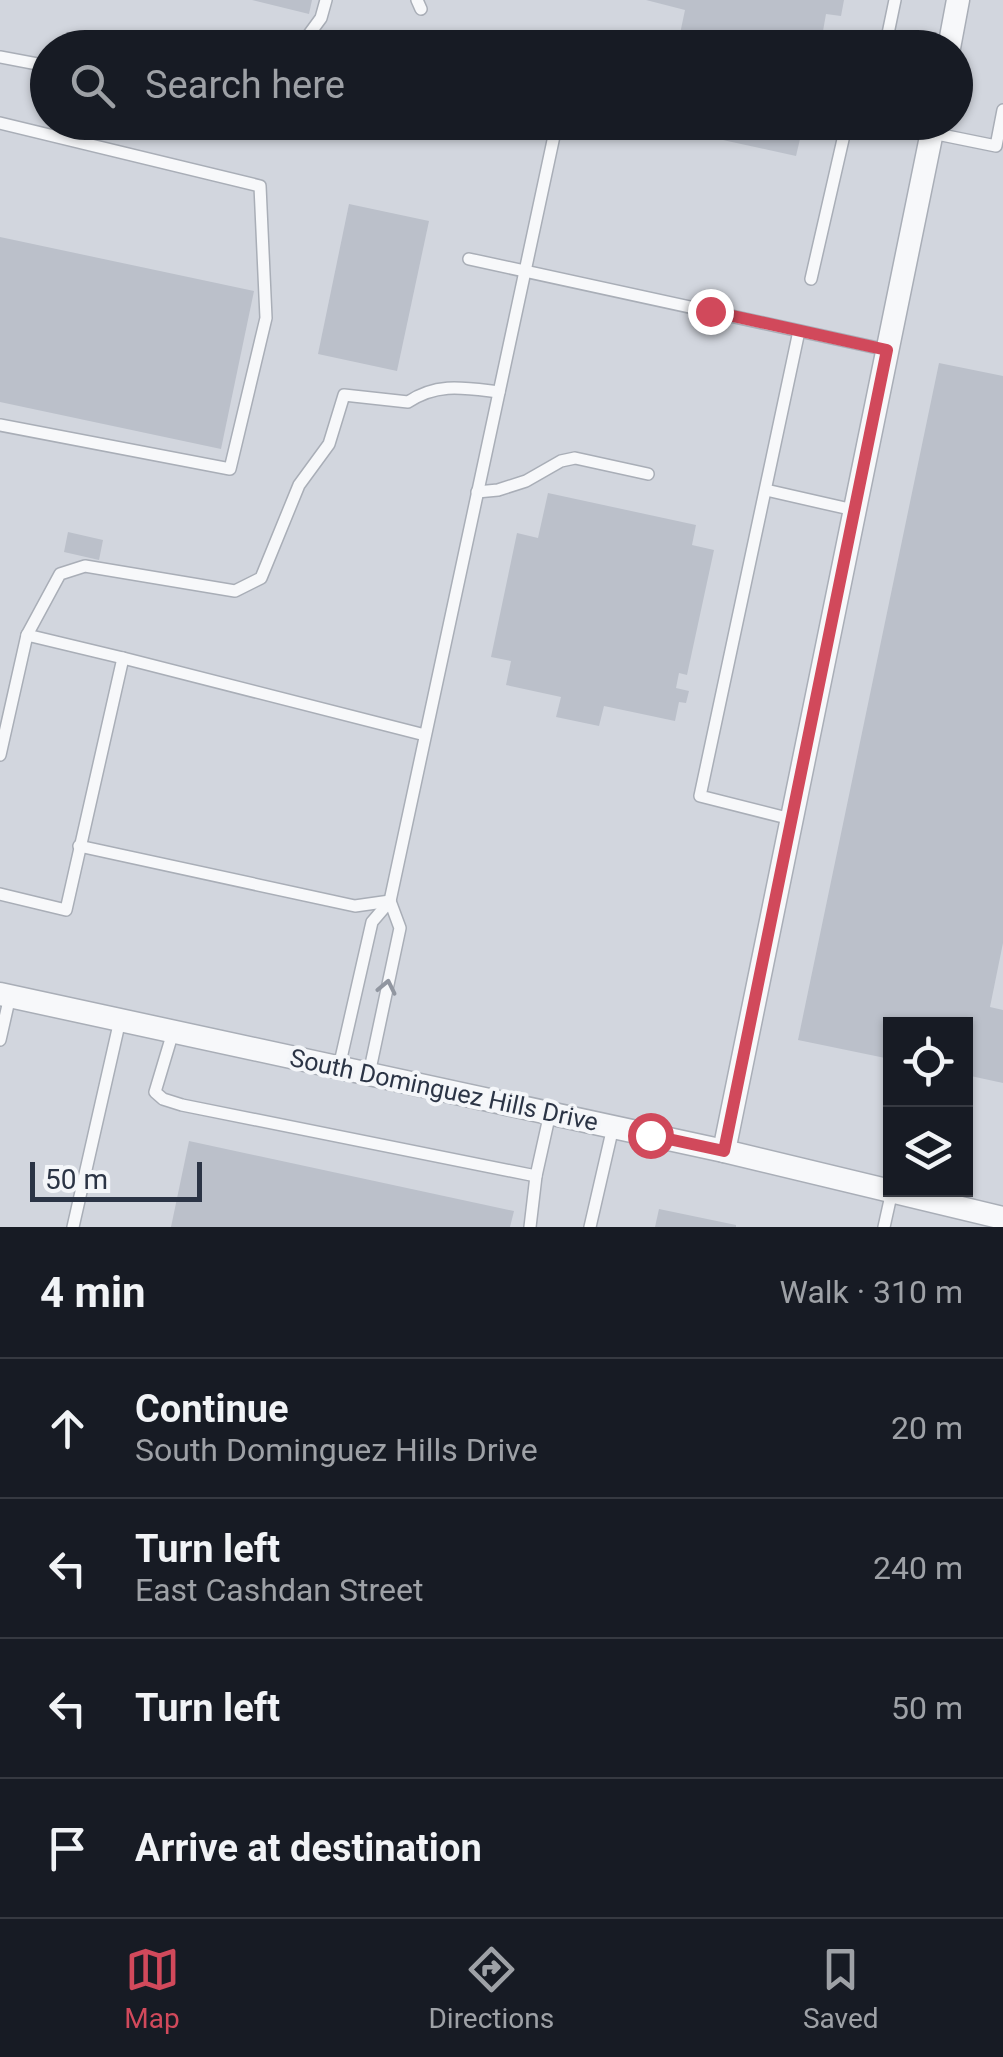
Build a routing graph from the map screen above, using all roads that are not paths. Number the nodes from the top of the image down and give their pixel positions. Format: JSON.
{"nodes":[{"id":1,"x":326,"y":0,"type":"edge"},
{"id":2,"x":895,"y":0,"type":"edge"},
{"id":3,"x":958,"y":0,"type":"edge"},
{"id":4,"x":312,"y":30,"type":"edge"},
{"id":5,"x":889,"y":30,"type":"edge"},
{"id":6,"x":952,"y":30,"type":"edge"},
{"id":7,"x":0,"y":57,"type":"edge"},
{"id":8,"x":30,"y":63,"type":"edge"},
{"id":9,"x":1003,"y":110,"type":"edge"},
{"id":10,"x":0,"y":123,"type":"edge"},
{"id":11,"x":30,"y":130,"type":"edge"},
{"id":12,"x":70,"y":140,"type":"edge"},
{"id":13,"x":553,"y":140,"type":"edge"},
{"id":14,"x":844,"y":140,"type":"edge"},
{"id":15,"x":930,"y":140,"type":"edge"},
{"id":16,"x":973,"y":140,"type":"edge"},
{"id":17,"x":999,"y":147,"type":"edge"},
{"id":18,"x":468,"y":259,"type":"dead end"},
{"id":19,"x":524,"y":271,"type":"junction"},
{"id":20,"x":811,"y":279,"type":"dead end"},
{"id":21,"x":800,"y":330,"type":"junction"},
{"id":22,"x":887,"y":350,"type":"junction"},
{"id":23,"x":498,"y":392,"type":"junction"},
{"id":24,"x":0,"y":425,"type":"edge"},
{"id":25,"x":648,"y":474,"type":"dead end"},
{"id":26,"x":766,"y":490,"type":"junction"},
{"id":27,"x":477,"y":492,"type":"junction"},
{"id":28,"x":854,"y":510,"type":"junction"},
{"id":29,"x":27,"y":635,"type":"junction"},
{"id":30,"x":123,"y":658,"type":"junction"},
{"id":31,"x":425,"y":735,"type":"junction"},
{"id":32,"x":0,"y":755,"type":"edge"},
{"id":33,"x":792,"y":818,"type":"junction"},
{"id":34,"x":79,"y":846,"type":"junction"},
{"id":35,"x":0,"y":894,"type":"edge"},
{"id":36,"x":390,"y":900,"type":"junction"},
{"id":37,"x":5,"y":995,"type":"edge"},
{"id":38,"x":120,"y":1020,"type":"junction"},
{"id":39,"x":174,"y":1032,"type":"junction"},
{"id":40,"x":0,"y":1040,"type":"edge"},
{"id":41,"x":339,"y":1067,"type":"junction"},
{"id":42,"x":369,"y":1074,"type":"junction"},
{"id":43,"x":550,"y":1114,"type":"junction"},
{"id":44,"x":614,"y":1127,"type":"junction"},
{"id":45,"x":724,"y":1151,"type":"junction"},
{"id":46,"x":536,"y":1176,"type":"junction"},
{"id":47,"x":883,"y":1190,"type":"edge"},
{"id":48,"x":891,"y":1197,"type":"edge"},
{"id":49,"x":913,"y":1197,"type":"edge"},
{"id":50,"x":1003,"y":1218,"type":"edge"},
{"id":51,"x":73,"y":1227,"type":"edge"},
{"id":52,"x":530,"y":1227,"type":"edge"},
{"id":53,"x":590,"y":1227,"type":"edge"},
{"id":54,"x":884,"y":1227,"type":"edge"}],
"edges":[{"from":1,"to":4,"type":"lane"},
{"from":2,"to":5,"type":"lane"},
{"from":3,"to":6,"type":"street"},
{"from":7,"to":8,"type":"lane"},
{"from":9,"to":17,"type":"lane"},
{"from":10,"to":11,"type":"lane"},
{"from":12,"to":24,"type":"lane"},
{"from":13,"to":19,"type":"lane"},
{"from":14,"to":20,"type":"lane"},
{"from":15,"to":22,"type":"street"},
{"from":16,"to":17,"type":"lane"},
{"from":18,"to":19,"type":"lane"},
{"from":19,"to":21,"type":"lane"},
{"from":19,"to":23,"type":"lane"},
{"from":21,"to":22,"type":"lane"},
{"from":21,"to":26,"type":"lane"},
{"from":22,"to":28,"type":"street"},
{"from":23,"to":27,"type":"lane"},
{"from":23,"to":29,"type":"lane"},
{"from":25,"to":27,"type":"lane"},
{"from":26,"to":28,"type":"lane"},
{"from":26,"to":33,"type":"lane"},
{"from":27,"to":31,"type":"lane"},
{"from":28,"to":33,"type":"street"},
{"from":29,"to":30,"type":"lane"},
{"from":29,"to":32,"type":"lane"},
{"from":30,"to":31,"type":"lane"},
{"from":30,"to":34,"type":"lane"},
{"from":31,"to":36,"type":"lane"},
{"from":33,"to":45,"type":"street"},
{"from":34,"to":35,"type":"lane"},
{"from":34,"to":36,"type":"lane"},
{"from":36,"to":41,"type":"lane"},
{"from":42,"to":36,"type":"lane","one_way":true},
{"from":37,"to":38,"type":"street","name":"South Dominguez Hills Drive"},
{"from":37,"to":40,"type":"lane"},
{"from":38,"to":39,"type":"street","name":"South Dominguez Hills Drive"},
{"from":38,"to":51,"type":"lane"},
{"from":39,"to":41,"type":"street","name":"South Dominguez Hills Drive"},
{"from":39,"to":46,"type":"lane"},
{"from":41,"to":42,"type":"street","name":"South Dominguez Hills Drive"},
{"from":42,"to":43,"type":"street","name":"South Dominguez Hills Drive"},
{"from":43,"to":44,"type":"street","name":"South Dominguez Hills Drive"},
{"from":43,"to":46,"type":"lane"},
{"from":44,"to":45,"type":"street","name":"South Dominguez Hills Drive"},
{"from":44,"to":53,"type":"lane"},
{"from":45,"to":47,"type":"street","name":"South Dominguez Hills Drive"},
{"from":46,"to":52,"type":"lane"},
{"from":48,"to":54,"type":"lane"},
{"from":49,"to":50,"type":"street","name":"South Dominguez Hills Drive"}]}
